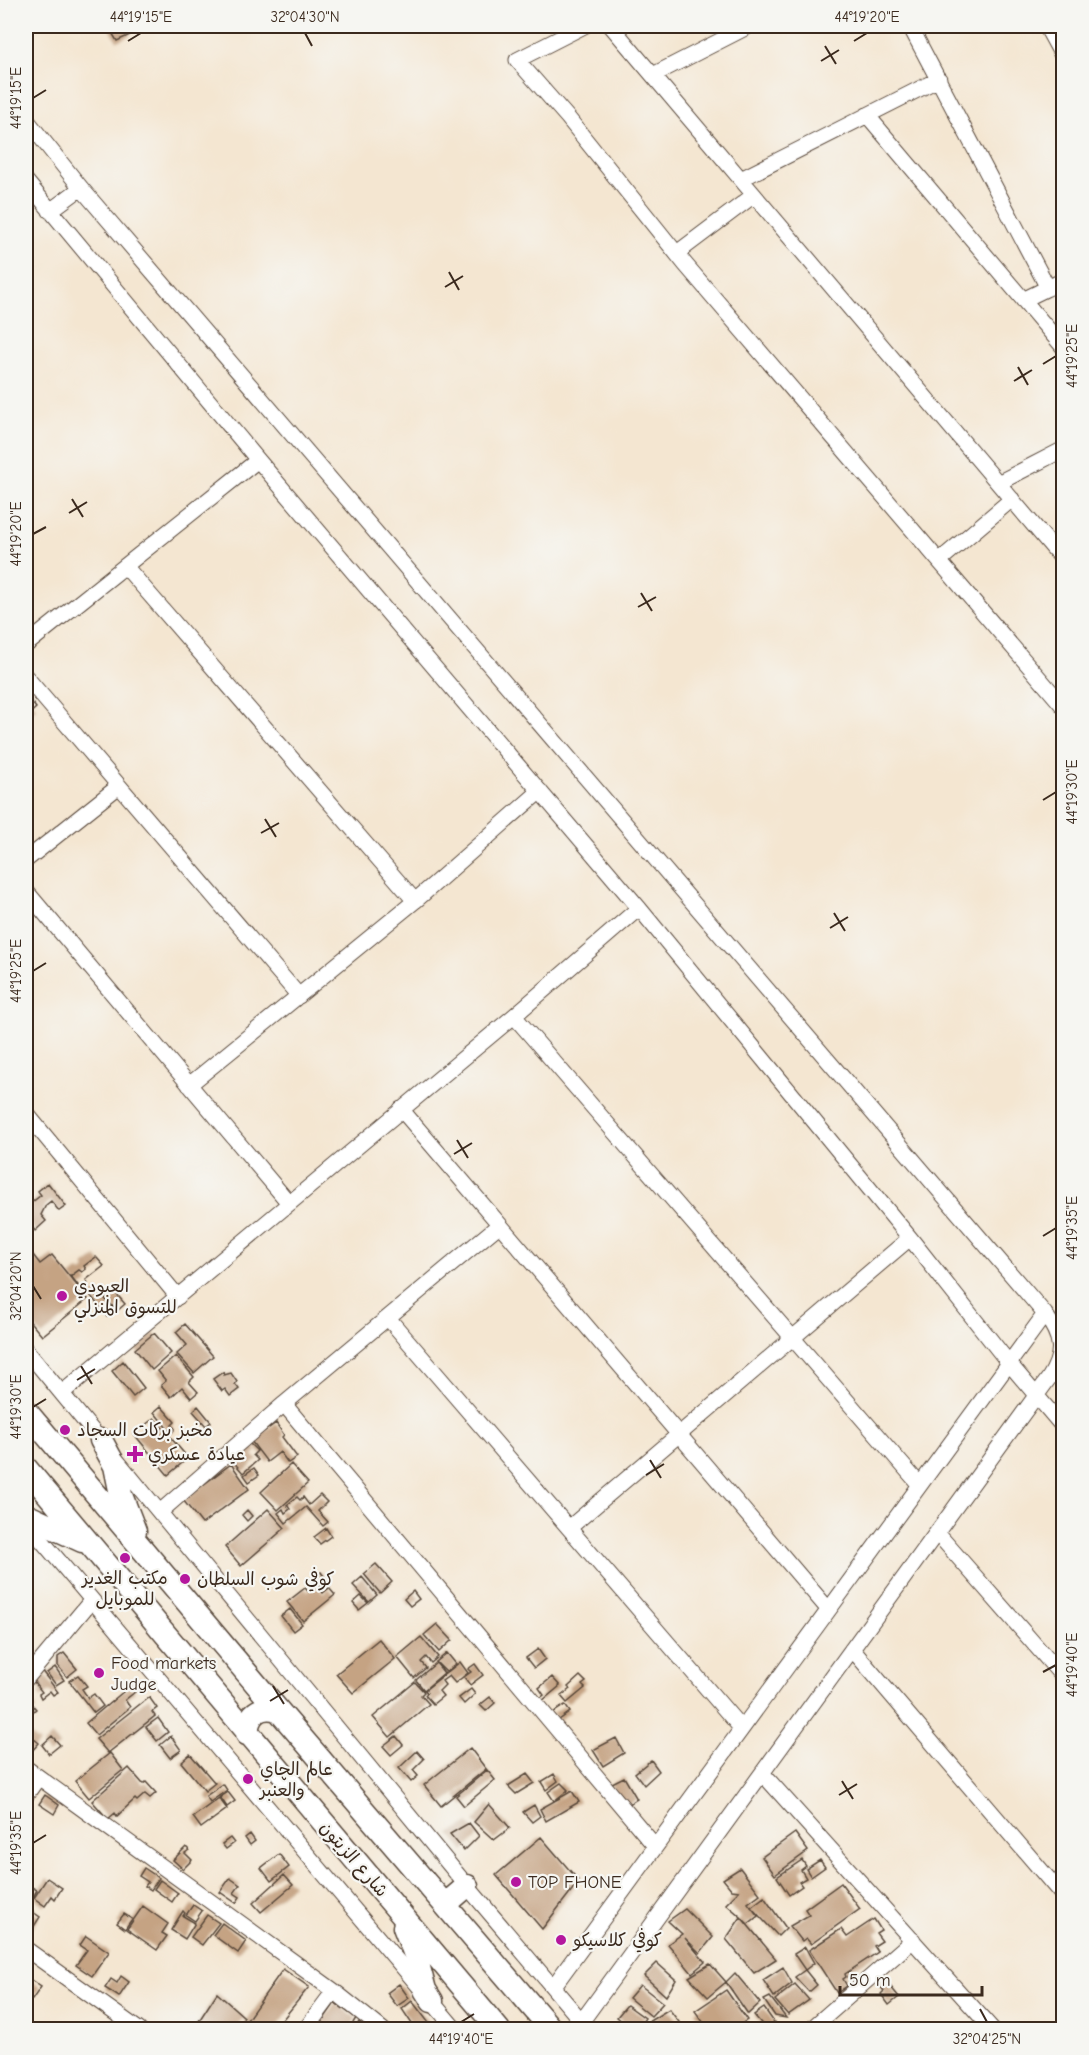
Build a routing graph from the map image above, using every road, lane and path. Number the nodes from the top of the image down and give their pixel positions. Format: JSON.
{"nodes":[{"id":1,"x":584,"y":26,"type":"edge"},
{"id":2,"x":611,"y":26,"type":"edge"},
{"id":3,"x":749,"y":26,"type":"edge"},
{"id":4,"x":910,"y":26,"type":"edge"},
{"id":5,"x":1046,"y":26,"type":"edge"},
{"id":6,"x":1064,"y":59,"type":"edge"},
{"id":7,"x":653,"y":75,"type":"junction"},
{"id":8,"x":939,"y":79,"type":"junction"},
{"id":9,"x":867,"y":115,"type":"junction"},
{"id":10,"x":26,"y":119,"type":"edge"},
{"id":11,"x":741,"y":179,"type":"junction"},
{"id":12,"x":26,"y":181,"type":"edge"},
{"id":13,"x":81,"y":188,"type":"junction"},
{"id":14,"x":754,"y":195,"type":"junction"},
{"id":15,"x":50,"y":211,"type":"junction"},
{"id":16,"x":676,"y":253,"type":"junction"},
{"id":17,"x":1064,"y":280,"type":"edge"},
{"id":18,"x":1048,"y":288,"type":"junction"},
{"id":19,"x":1023,"y":300,"type":"junction"},
{"id":20,"x":1064,"y":348,"type":"edge"},
{"id":21,"x":1064,"y":449,"type":"edge"},
{"id":22,"x":258,"y":459,"type":"junction"},
{"id":23,"x":998,"y":483,"type":"junction"},
{"id":24,"x":1012,"y":499,"type":"junction"},
{"id":25,"x":939,"y":561,"type":"junction"},
{"id":26,"x":1064,"y":561,"type":"edge"},
{"id":27,"x":125,"y":566,"type":"junction"},
{"id":28,"x":26,"y":645,"type":"edge"},
{"id":29,"x":26,"y":677,"type":"edge"},
{"id":30,"x":1064,"y":706,"type":"edge"},
{"id":31,"x":119,"y":786,"type":"junction"},
{"id":32,"x":540,"y":791,"type":"junction"},
{"id":33,"x":26,"y":860,"type":"edge"},
{"id":34,"x":26,"y":891,"type":"edge"},
{"id":35,"x":416,"y":901,"type":"junction"},
{"id":36,"x":639,"y":908,"type":"junction"},
{"id":37,"x":299,"y":996,"type":"junction"},
{"id":38,"x":514,"y":1016,"type":"junction"},
{"id":39,"x":189,"y":1085,"type":"junction"},
{"id":40,"x":401,"y":1109,"type":"junction"},
{"id":41,"x":26,"y":1113,"type":"edge"},
{"id":42,"x":289,"y":1203,"type":"junction"},
{"id":43,"x":499,"y":1225,"type":"junction"},
{"id":44,"x":910,"y":1238,"type":"junction"},
{"id":45,"x":178,"y":1296,"type":"junction"},
{"id":46,"x":1045,"y":1314,"type":"junction"},
{"id":47,"x":388,"y":1318,"type":"junction"},
{"id":48,"x":792,"y":1337,"type":"junction"},
{"id":49,"x":26,"y":1350,"type":"edge"},
{"id":50,"x":1008,"y":1362,"type":"junction"},
{"id":51,"x":62,"y":1393,"type":"junction"},
{"id":52,"x":1036,"y":1396,"type":"junction"},
{"id":53,"x":284,"y":1404,"type":"junction"},
{"id":54,"x":26,"y":1411,"type":"edge"},
{"id":55,"x":1064,"y":1428,"type":"edge"},
{"id":56,"x":678,"y":1434,"type":"junction"},
{"id":57,"x":101,"y":1440,"type":"junction"},
{"id":58,"x":26,"y":1468,"type":"edge"},
{"id":59,"x":919,"y":1484,"type":"junction"},
{"id":60,"x":160,"y":1512,"type":"junction"},
{"id":61,"x":26,"y":1515,"type":"edge"},
{"id":62,"x":26,"y":1522,"type":"edge"},
{"id":63,"x":569,"y":1528,"type":"junction"},
{"id":64,"x":937,"y":1533,"type":"junction"},
{"id":65,"x":93,"y":1549,"type":"junction"},
{"id":66,"x":153,"y":1560,"type":"junction"},
{"id":67,"x":92,"y":1601,"type":"junction"},
{"id":68,"x":828,"y":1609,"type":"junction"},
{"id":69,"x":227,"y":1648,"type":"junction"},
{"id":70,"x":852,"y":1649,"type":"junction"},
{"id":71,"x":201,"y":1676,"type":"junction"},
{"id":72,"x":1064,"y":1678,"type":"edge"},
{"id":73,"x":26,"y":1679,"type":"edge"},
{"id":74,"x":278,"y":1710,"type":"junction"},
{"id":75,"x":741,"y":1728,"type":"junction"},
{"id":76,"x":247,"y":1734,"type":"junction"},
{"id":77,"x":26,"y":1768,"type":"edge"},
{"id":78,"x":762,"y":1773,"type":"junction"},
{"id":79,"x":38,"y":1778,"type":"junction"},
{"id":80,"x":26,"y":1795,"type":"edge"},
{"id":81,"x":655,"y":1846,"type":"junction"},
{"id":82,"x":467,"y":1886,"type":"junction"},
{"id":83,"x":1064,"y":1897,"type":"edge"},
{"id":84,"x":391,"y":1902,"type":"junction"},
{"id":85,"x":446,"y":1904,"type":"junction"},
{"id":86,"x":913,"y":1940,"type":"junction"},
{"id":87,"x":26,"y":1949,"type":"edge"},
{"id":88,"x":553,"y":1987,"type":"junction"},
{"id":89,"x":334,"y":1991,"type":"junction"},
{"id":90,"x":432,"y":2001,"type":"junction"},
{"id":91,"x":585,"y":2025,"type":"edge"},
{"id":92,"x":139,"y":2030,"type":"edge"},
{"id":93,"x":305,"y":2030,"type":"edge"},
{"id":94,"x":383,"y":2030,"type":"edge"},
{"id":95,"x":456,"y":2030,"type":"edge"},
{"id":96,"x":499,"y":2030,"type":"edge"},
{"id":97,"x":552,"y":2030,"type":"edge"},
{"id":98,"x":810,"y":2030,"type":"edge"},
{"id":99,"x":993,"y":2030,"type":"edge"}],
"edges":[{"from":1,"to":16,"type":"street"},
{"from":2,"to":7,"type":"street"},
{"from":3,"to":7,"type":"street"},
{"from":4,"to":8,"type":"street"},
{"from":5,"to":6,"type":"street"},
{"from":7,"to":11,"type":"street"},
{"from":8,"to":9,"type":"street"},
{"from":8,"to":18,"type":"street"},
{"from":9,"to":11,"type":"street"},
{"from":9,"to":19,"type":"street"},
{"from":10,"to":13,"type":"street"},
{"from":11,"to":14,"type":"street"},
{"from":12,"to":15,"type":"street"},
{"from":13,"to":15,"type":"street"},
{"from":13,"to":46,"type":"street"},
{"from":14,"to":16,"type":"street"},
{"from":14,"to":23,"type":"street"},
{"from":15,"to":22,"type":"street"},
{"from":16,"to":25,"type":"street"},
{"from":17,"to":18,"type":"street"},
{"from":18,"to":19,"type":"street"},
{"from":19,"to":20,"type":"street"},
{"from":21,"to":23,"type":"street"},
{"from":22,"to":27,"type":"street"},
{"from":22,"to":32,"type":"street"},
{"from":23,"to":24,"type":"street"},
{"from":24,"to":25,"type":"street"},
{"from":24,"to":26,"type":"street"},
{"from":25,"to":30,"type":"street"},
{"from":27,"to":28,"type":"street"},
{"from":27,"to":35,"type":"street"},
{"from":29,"to":31,"type":"street"},
{"from":31,"to":33,"type":"street"},
{"from":31,"to":37,"type":"street"},
{"from":32,"to":35,"type":"street"},
{"from":32,"to":36,"type":"street"},
{"from":34,"to":39,"type":"street"},
{"from":35,"to":37,"type":"street"},
{"from":36,"to":38,"type":"street"},
{"from":36,"to":44,"type":"street"},
{"from":37,"to":39,"type":"street"},
{"from":38,"to":40,"type":"street"},
{"from":38,"to":48,"type":"street"},
{"from":39,"to":42,"type":"street"},
{"from":40,"to":42,"type":"street"},
{"from":40,"to":43,"type":"street"},
{"from":41,"to":45,"type":"street"},
{"from":42,"to":45,"type":"street"},
{"from":43,"to":47,"type":"street"},
{"from":43,"to":56,"type":"street"},
{"from":44,"to":48,"type":"street"},
{"from":44,"to":50,"type":"street"},
{"from":45,"to":51,"type":"street"},
{"from":46,"to":50,"type":"street"},
{"from":46,"to":52,"type":"street"},
{"from":47,"to":53,"type":"street"},
{"from":47,"to":63,"type":"street"},
{"from":48,"to":56,"type":"street"},
{"from":48,"to":59,"type":"street"},
{"from":49,"to":51,"type":"street"},
{"from":50,"to":52,"type":"street"},
{"from":50,"to":59,"type":"street"},
{"from":51,"to":57,"type":"street"},
{"from":52,"to":55,"type":"street"},
{"from":52,"to":64,"type":"street"},
{"from":53,"to":60,"type":"street"},
{"from":53,"to":81,"type":"street"},
{"from":54,"to":66,"type":"main road"},
{"from":56,"to":63,"type":"street"},
{"from":56,"to":68,"type":"street"},
{"from":57,"to":60,"type":"street"},
{"from":57,"to":66,"type":"main road"},
{"from":58,"to":65,"type":"main road","name":"شارع الزيتون"},
{"from":59,"to":68,"type":"street"},
{"from":60,"to":82,"type":"street"},
{"from":61,"to":65,"type":"main road"},
{"from":62,"to":67,"type":"street"},
{"from":63,"to":75,"type":"street"},
{"from":64,"to":70,"type":"street"},
{"from":64,"to":72,"type":"street"},
{"from":65,"to":71,"type":"main road","name":"شارع الزيتون"},
{"from":66,"to":69,"type":"main road"},
{"from":67,"to":73,"type":"street"},
{"from":67,"to":90,"type":"street"},
{"from":68,"to":75,"type":"street"},
{"from":69,"to":71,"type":"main road"},
{"from":69,"to":74,"type":"main road"},
{"from":70,"to":78,"type":"street"},
{"from":70,"to":83,"type":"street"},
{"from":71,"to":76,"type":"main road","name":"شارع الزيتون"},
{"from":74,"to":76,"type":"main road"},
{"from":74,"to":85,"type":"main road"},
{"from":75,"to":81,"type":"street"},
{"from":76,"to":84,"type":"main road","name":"شارع الزيتون"},
{"from":77,"to":79,"type":"street"},
{"from":78,"to":86,"type":"street"},
{"from":78,"to":91,"type":"street"},
{"from":79,"to":80,"type":"street"},
{"from":79,"to":89,"type":"street"},
{"from":81,"to":88,"type":"street"},
{"from":82,"to":85,"type":"main road"},
{"from":82,"to":88,"type":"street"},
{"from":84,"to":90,"type":"main road"},
{"from":84,"to":96,"type":"main road","name":"شارع الزيتون"},
{"from":85,"to":97,"type":"main road"},
{"from":86,"to":98,"type":"street"},
{"from":86,"to":99,"type":"street"},
{"from":87,"to":92,"type":"street"},
{"from":88,"to":91,"type":"street"},
{"from":89,"to":93,"type":"street"},
{"from":89,"to":94,"type":"street"},
{"from":90,"to":95,"type":"street"}]}
